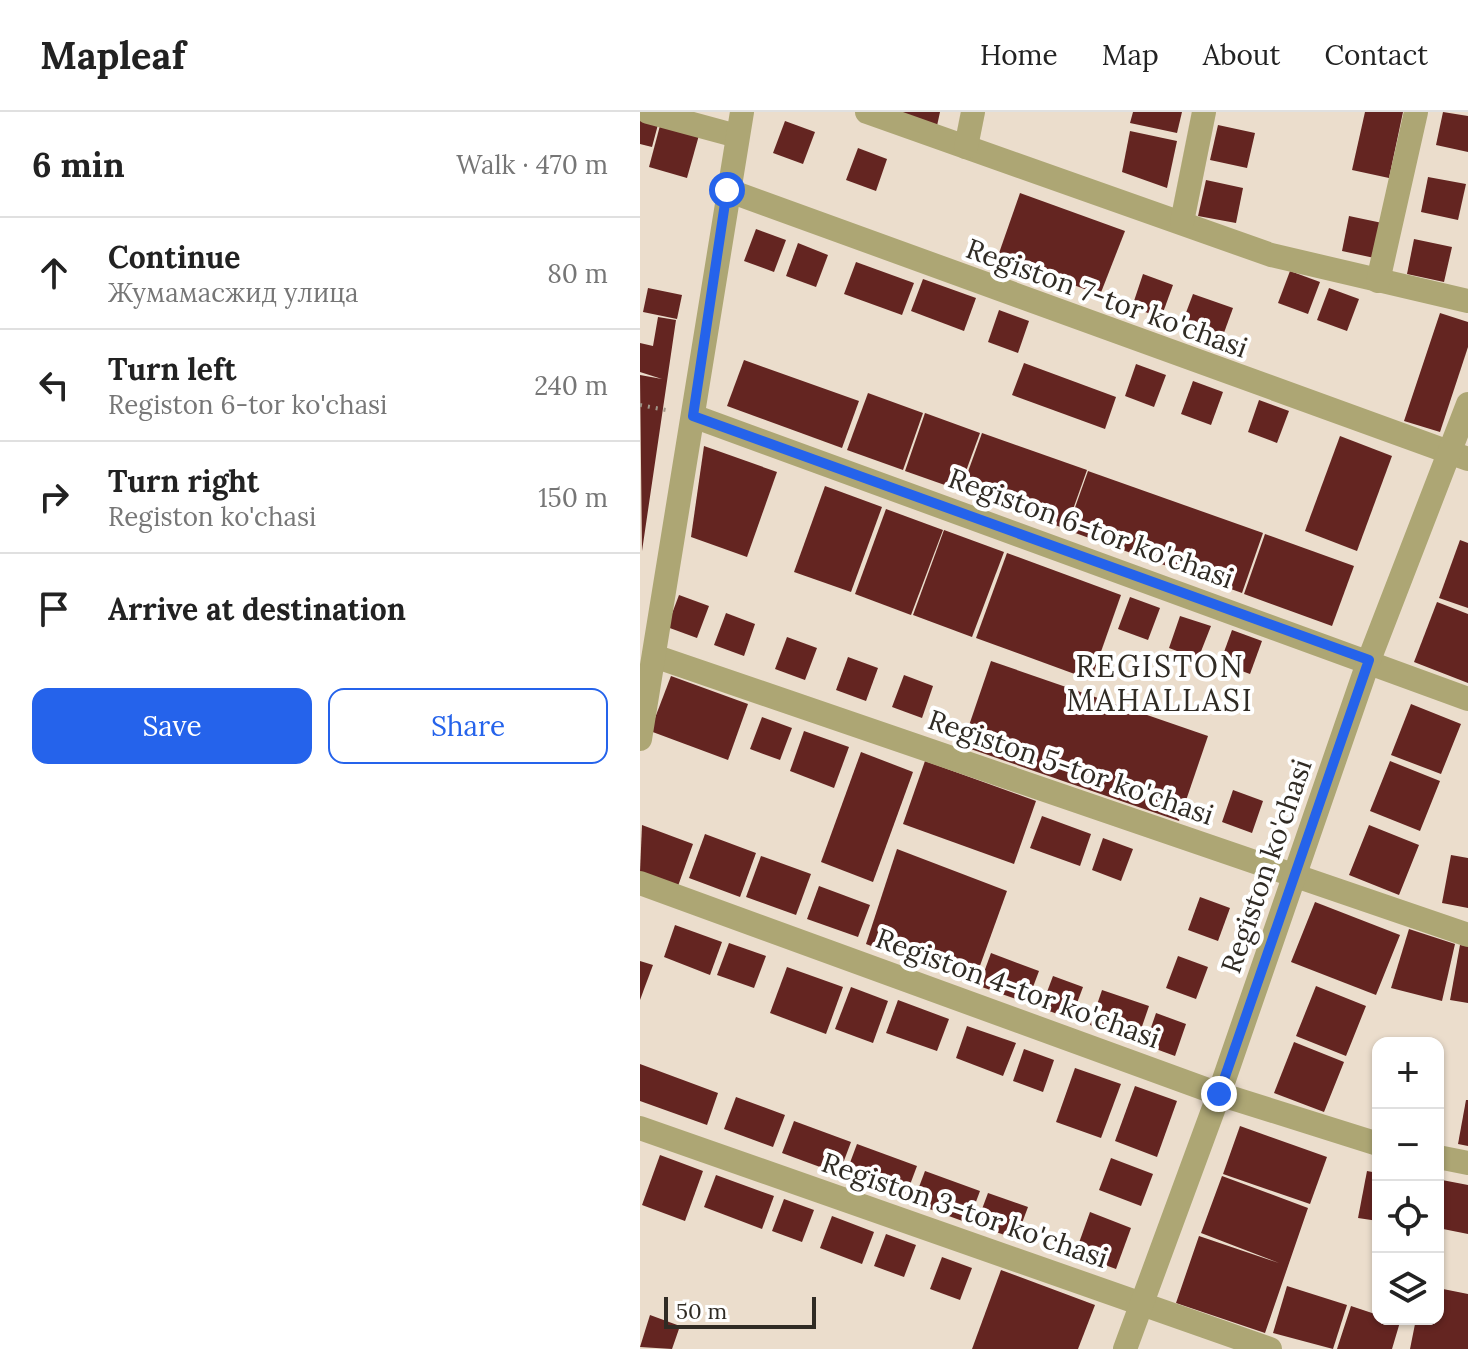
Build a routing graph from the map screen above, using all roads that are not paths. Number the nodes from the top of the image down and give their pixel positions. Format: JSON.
{"nodes":[{"id":1,"x":648,"y":112,"type":"edge"},
{"id":2,"x":867,"y":112,"type":"edge"},
{"id":3,"x":973,"y":112,"type":"edge"},
{"id":4,"x":1204,"y":112,"type":"edge"},
{"id":5,"x":1416,"y":112,"type":"edge"},
{"id":6,"x":739,"y":124,"type":"edge"},
{"id":7,"x":966,"y":147,"type":"junction"},
{"id":8,"x":727,"y":190,"type":"junction"},
{"id":9,"x":1182,"y":222,"type":"junction"},
{"id":10,"x":1378,"y":281,"type":"junction"},
{"id":11,"x":1468,"y":301,"type":"edge"},
{"id":12,"x":1468,"y":404,"type":"edge"},
{"id":13,"x":693,"y":416,"type":"junction"},
{"id":14,"x":1458,"y":457,"type":"edge"},
{"id":15,"x":654,"y":656,"type":"junction"},
{"id":16,"x":1369,"y":660,"type":"junction"},
{"id":17,"x":1468,"y":699,"type":"edge"},
{"id":18,"x":640,"y":739,"type":"edge"},
{"id":19,"x":1294,"y":876,"type":"junction"},
{"id":20,"x":640,"y":883,"type":"edge"},
{"id":21,"x":1468,"y":935,"type":"edge"},
{"id":22,"x":1219,"y":1094,"type":"junction"},
{"id":23,"x":640,"y":1128,"type":"edge"},
{"id":24,"x":1372,"y":1142,"type":"edge"},
{"id":25,"x":1444,"y":1158,"type":"edge"},
{"id":26,"x":1468,"y":1163,"type":"edge"},
{"id":27,"x":1141,"y":1303,"type":"junction"},
{"id":28,"x":1125,"y":1349,"type":"edge"},
{"id":29,"x":1270,"y":1349,"type":"edge"}],
"edges":[{"from":1,"to":6,"type":"street"},
{"from":2,"to":7,"type":"street"},
{"from":3,"to":7,"type":"street"},
{"from":4,"to":9,"type":"street"},
{"from":5,"to":10,"type":"street"},
{"from":6,"to":8,"type":"street"},
{"from":7,"to":9,"type":"street"},
{"from":8,"to":13,"type":"street"},
{"from":8,"to":14,"type":"street","name":"Registon 7-tor ko'chasi"},
{"from":9,"to":10,"type":"street"},
{"from":10,"to":11,"type":"street"},
{"from":12,"to":14,"type":"street","name":"Registon ko'chasi"},
{"from":13,"to":15,"type":"street"},
{"from":13,"to":16,"type":"street","name":"Registon 6-tor ko'chasi"},
{"from":14,"to":16,"type":"street","name":"Registon ko'chasi"},
{"from":15,"to":18,"type":"street"},
{"from":15,"to":19,"type":"street","name":"Registon 5-tor ko'chasi"},
{"from":16,"to":17,"type":"street","name":"Registon 6-tor ko'chasi"},
{"from":16,"to":19,"type":"street","name":"Registon ko'chasi"},
{"from":19,"to":21,"type":"street","name":"Registon 5-tor ko'chasi"},
{"from":19,"to":22,"type":"street","name":"Registon ko'chasi"},
{"from":20,"to":22,"type":"street","name":"Registon 4-tor ko'chasi"},
{"from":22,"to":24,"type":"street","name":"Registon 4-tor ko'chasi"},
{"from":22,"to":27,"type":"street","name":"Registon ko'chasi"},
{"from":23,"to":27,"type":"street","name":"Registon 3-tor ko'chasi"},
{"from":25,"to":26,"type":"street"},
{"from":27,"to":28,"type":"street","name":"Registon ko'chasi"},
{"from":27,"to":29,"type":"street","name":"Registon 3-tor ko'chasi"}]}
